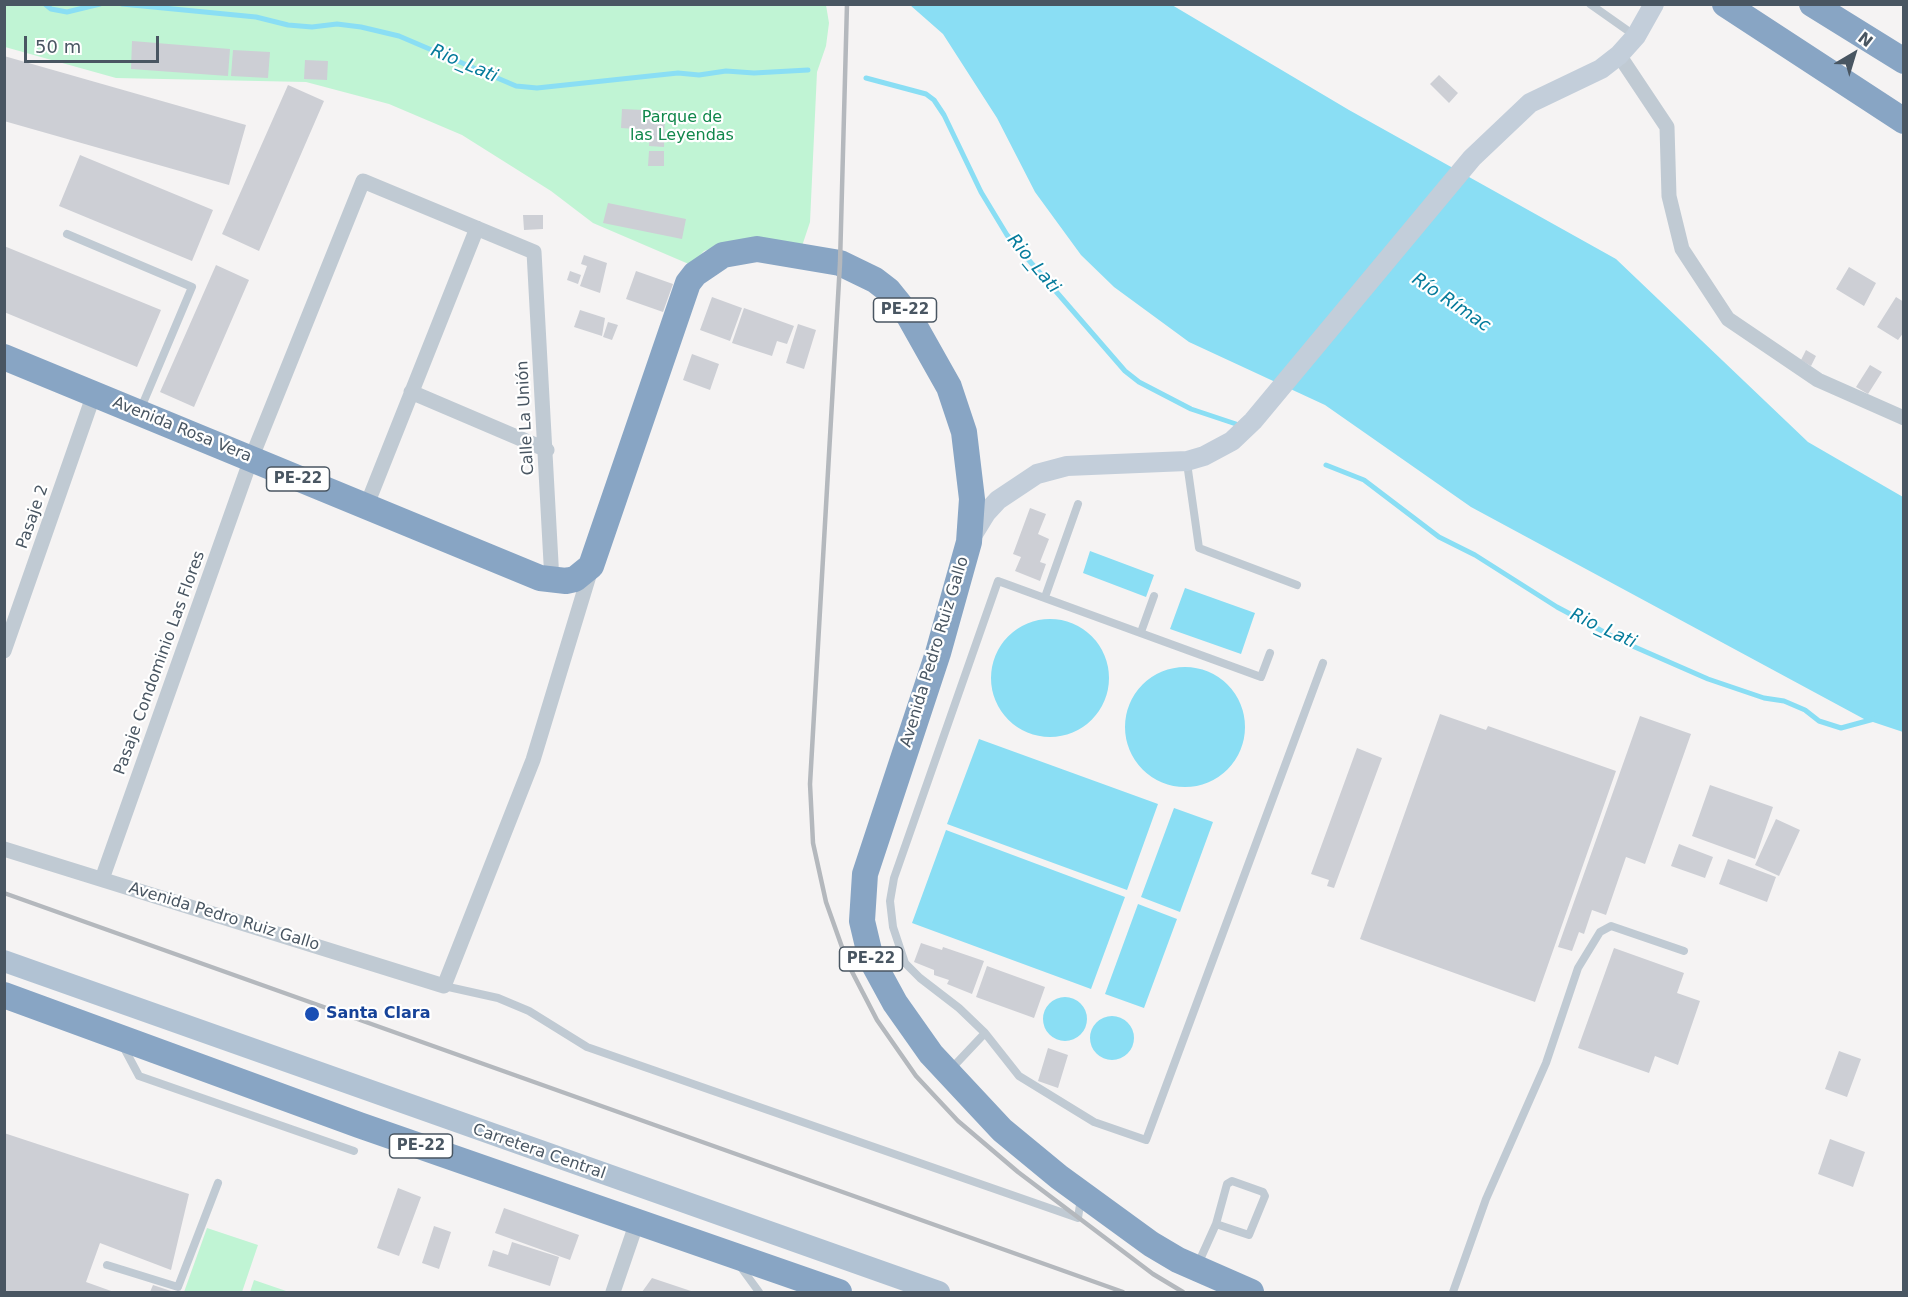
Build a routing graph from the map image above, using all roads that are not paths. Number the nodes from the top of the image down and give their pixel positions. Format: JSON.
{"nodes":[{"id":1,"x":1590,"y":4,"type":"edge"},
{"id":2,"x":1654,"y":4,"type":"edge"},
{"id":3,"x":1725,"y":4,"type":"edge"},
{"id":4,"x":1812,"y":4,"type":"edge"},
{"id":5,"x":1636,"y":36,"type":"junction"},
{"id":6,"x":1619,"y":55,"type":"junction"},
{"id":7,"x":1904,"y":61,"type":"edge"},
{"id":8,"x":1904,"y":121,"type":"edge"},
{"id":9,"x":477,"y":228,"type":"junction"},
{"id":10,"x":68,"y":234,"type":"dead end"},
{"id":11,"x":4,"y":357,"type":"edge"},
{"id":12,"x":411,"y":392,"type":"junction"},
{"id":13,"x":94,"y":394,"type":"junction"},
{"id":14,"x":140,"y":412,"type":"junction"},
{"id":15,"x":1904,"y":418,"type":"edge"},
{"id":16,"x":547,"y":450,"type":"junction"},
{"id":17,"x":251,"y":459,"type":"junction"},
{"id":18,"x":1187,"y":461,"type":"junction"},
{"id":19,"x":1078,"y":504,"type":"dead end"},
{"id":20,"x":366,"y":507,"type":"junction"},
{"id":21,"x":969,"y":542,"type":"junction"},
{"id":22,"x":591,"y":566,"type":"junction"},
{"id":23,"x":552,"y":581,"type":"junction"},
{"id":24,"x":1297,"y":585,"type":"dead end"},
{"id":25,"x":1154,"y":596,"type":"dead end"},
{"id":26,"x":1045,"y":597,"type":"junction"},
{"id":27,"x":1141,"y":632,"type":"junction"},
{"id":28,"x":4,"y":651,"type":"edge"},
{"id":29,"x":1270,"y":653,"type":"dead end"},
{"id":30,"x":1323,"y":663,"type":"dead end"},
{"id":31,"x":4,"y":849,"type":"edge"},
{"id":32,"x":102,"y":879,"type":"junction"},
{"id":33,"x":1684,"y":951,"type":"dead end"},
{"id":34,"x":4,"y":961,"type":"edge"},
{"id":35,"x":444,"y":986,"type":"junction"},
{"id":36,"x":4,"y":995,"type":"edge"},
{"id":37,"x":985,"y":1033,"type":"junction"},
{"id":38,"x":120,"y":1039,"type":"junction"},
{"id":39,"x":948,"y":1073,"type":"junction"},
{"id":40,"x":354,"y":1151,"type":"dead end"},
{"id":41,"x":218,"y":1183,"type":"dead end"},
{"id":42,"x":1081,"y":1194,"type":"junction"},
{"id":43,"x":637,"y":1222,"type":"junction"},
{"id":44,"x":1216,"y":1224,"type":"junction"},
{"id":45,"x":732,"y":1255,"type":"junction"},
{"id":46,"x":107,"y":1264,"type":"dead end"},
{"id":47,"x":1196,"y":1268,"type":"junction"},
{"id":48,"x":613,"y":1293,"type":"edge"},
{"id":49,"x":759,"y":1293,"type":"edge"},
{"id":50,"x":839,"y":1293,"type":"edge"},
{"id":51,"x":939,"y":1293,"type":"edge"},
{"id":52,"x":1251,"y":1293,"type":"edge"},
{"id":53,"x":1454,"y":1293,"type":"edge"}],
"edges":[{"from":1,"to":5,"type":"lane"},
{"from":2,"to":5,"type":"street"},
{"from":3,"to":8,"type":"highway"},
{"from":4,"to":7,"type":"highway"},
{"from":5,"to":6,"type":"street"},
{"from":6,"to":15,"type":"street"},
{"from":6,"to":18,"type":"street"},
{"from":9,"to":12,"type":"street"},
{"from":9,"to":16,"type":"street","name":"Calle La Unión"},
{"from":9,"to":17,"type":"street","name":"Pasaje Condominio Las Flores"},
{"from":10,"to":14,"type":"lane"},
{"from":11,"to":13,"type":"highway","name":"Avenida Rosa Vera","number":"PE-22"},
{"from":12,"to":16,"type":"street"},
{"from":12,"to":20,"type":"street"},
{"from":13,"to":14,"type":"highway","name":"Avenida Rosa Vera","number":"PE-22"},
{"from":13,"to":28,"type":"street","name":"Pasaje 2"},
{"from":14,"to":17,"type":"highway","name":"Avenida Rosa Vera","number":"PE-22"},
{"from":16,"to":23,"type":"street","name":"Calle La Unión"},
{"from":17,"to":20,"type":"highway","name":"Avenida Rosa Vera","number":"PE-22"},
{"from":17,"to":32,"type":"street","name":"Pasaje Condominio Las Flores"},
{"from":18,"to":21,"type":"street"},
{"from":18,"to":24,"type":"lane"},
{"from":19,"to":26,"type":"lane"},
{"from":20,"to":23,"type":"highway","name":"Avenida Rosa Vera","number":"PE-22"},
{"from":21,"to":22,"type":"highway","name":"Avenida Pedro Ruiz Gallo","number":"PE-22"},
{"from":21,"to":39,"type":"highway","name":"Avenida Pedro Ruiz Gallo","number":"PE-22"},
{"from":22,"to":23,"type":"highway"},
{"from":22,"to":35,"type":"street"},
{"from":25,"to":27,"type":"lane"},
{"from":26,"to":27,"type":"lane"},
{"from":26,"to":37,"type":"lane"},
{"from":27,"to":29,"type":"lane"},
{"from":30,"to":37,"type":"lane"},
{"from":31,"to":32,"type":"street","name":"Avenida Pedro Ruiz Gallo"},
{"from":32,"to":35,"type":"street","name":"Avenida Pedro Ruiz Gallo"},
{"from":33,"to":53,"type":"lane"},
{"from":34,"to":51,"type":"main road","name":"Carretera Central"},
{"from":35,"to":42,"type":"lane"},
{"from":36,"to":38,"type":"highway","name":"Carretera Central","number":"PE-22"},
{"from":37,"to":39,"type":"lane"},
{"from":38,"to":40,"type":"lane"},
{"from":38,"to":43,"type":"highway","name":"Carretera Central","number":"PE-22"},
{"from":39,"to":42,"type":"highway","name":"Avenida Pedro Ruiz Gallo","number":"PE-22"},
{"from":41,"to":46,"type":"lane"},
{"from":42,"to":47,"type":"highway","name":"Avenida Pedro Ruiz Gallo","number":"PE-22"},
{"from":43,"to":45,"type":"highway","name":"Carretera Central","number":"PE-22"},
{"from":43,"to":48,"type":"street"},
{"from":44,"to":44,"type":"lane"},
{"from":44,"to":47,"type":"lane"},
{"from":45,"to":49,"type":"lane"},
{"from":45,"to":50,"type":"highway","name":"Carretera Central","number":"PE-22"},
{"from":47,"to":52,"type":"highway","name":"Avenida Pedro Ruiz Gallo","number":"PE-22"}]}
